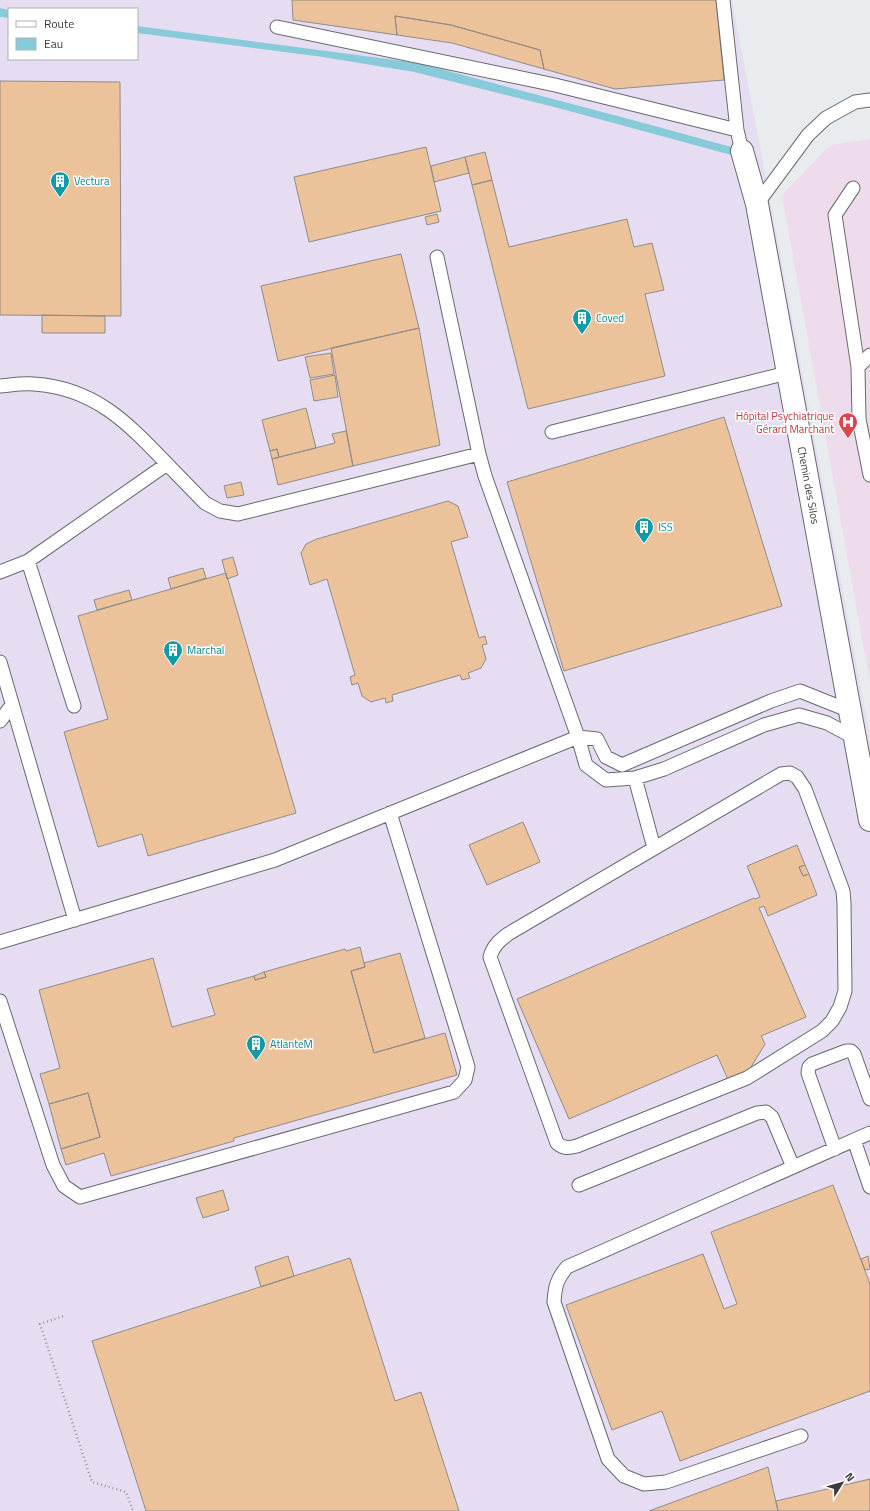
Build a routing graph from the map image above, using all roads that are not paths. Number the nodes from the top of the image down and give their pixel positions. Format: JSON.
{"nodes":[{"id":1,"x":723,"y":0,"type":"edge"},
{"id":2,"x":277,"y":27,"type":"dead end"},
{"id":3,"x":870,"y":100,"type":"edge"},
{"id":4,"x":737,"y":130,"type":"junction"},
{"id":5,"x":742,"y":151,"type":"joint"},
{"id":6,"x":853,"y":188,"type":"dead end"},
{"id":7,"x":757,"y":204,"type":"junction"},
{"id":8,"x":437,"y":257,"type":"dead end"},
{"id":9,"x":870,"y":355,"type":"edge"},
{"id":10,"x":858,"y":367,"type":"junction"},
{"id":11,"x":787,"y":372,"type":"junction"},
{"id":12,"x":0,"y":386,"type":"edge"},
{"id":13,"x":552,"y":432,"type":"dead end"},
{"id":14,"x":479,"y":454,"type":"junction"},
{"id":15,"x":167,"y":464,"type":"junction"},
{"id":16,"x":870,"y":475,"type":"edge"},
{"id":17,"x":28,"y":561,"type":"junction"},
{"id":18,"x":0,"y":572,"type":"edge"},
{"id":19,"x":0,"y":662,"type":"edge"},
{"id":20,"x":12,"y":704,"type":"junction"},
{"id":21,"x":74,"y":706,"type":"dead end"},
{"id":22,"x":850,"y":712,"type":"junction"},
{"id":23,"x":0,"y":721,"type":"edge"},
{"id":24,"x":578,"y":737,"type":"junction"},
{"id":25,"x":855,"y":738,"type":"junction"},
{"id":26,"x":636,"y":778,"type":"junction"},
{"id":27,"x":390,"y":813,"type":"junction"},
{"id":28,"x":870,"y":820,"type":"edge"},
{"id":29,"x":654,"y":848,"type":"junction"},
{"id":30,"x":75,"y":920,"type":"junction"},
{"id":31,"x":0,"y":942,"type":"edge"},
{"id":32,"x":0,"y":1001,"type":"edge"},
{"id":33,"x":870,"y":1099,"type":"edge"},
{"id":34,"x":870,"y":1133,"type":"edge"},
{"id":35,"x":854,"y":1140,"type":"junction"},
{"id":36,"x":835,"y":1149,"type":"junction"},
{"id":37,"x":793,"y":1167,"type":"junction"},
{"id":38,"x":579,"y":1185,"type":"dead end"},
{"id":39,"x":870,"y":1187,"type":"edge"},
{"id":40,"x":801,"y":1436,"type":"dead end"}],
"edges":[{"from":1,"to":4,"type":"lane"},
{"from":2,"to":4,"type":"lane"},
{"from":3,"to":7,"type":"lane"},
{"from":4,"to":5,"type":"lane"},
{"from":5,"to":7,"type":"street","name":"Chemin des Silos"},
{"from":6,"to":10,"type":"lane"},
{"from":7,"to":11,"type":"street","name":"Chemin des Silos"},
{"from":8,"to":14,"type":"lane"},
{"from":9,"to":10,"type":"lane"},
{"from":10,"to":16,"type":"lane"},
{"from":11,"to":13,"type":"lane"},
{"from":11,"to":22,"type":"street","name":"Chemin des Silos"},
{"from":12,"to":15,"type":"lane"},
{"from":14,"to":15,"type":"lane"},
{"from":14,"to":24,"type":"lane"},
{"from":15,"to":17,"type":"lane"},
{"from":17,"to":18,"type":"lane"},
{"from":17,"to":21,"type":"lane"},
{"from":19,"to":20,"type":"lane"},
{"from":20,"to":23,"type":"lane"},
{"from":20,"to":30,"type":"lane"},
{"from":22,"to":24,"type":"lane"},
{"from":22,"to":25,"type":"street","name":"Chemin des Silos"},
{"from":24,"to":26,"type":"lane"},
{"from":24,"to":27,"type":"lane"},
{"from":25,"to":26,"type":"lane"},
{"from":25,"to":28,"type":"street","name":"Chemin des Silos"},
{"from":26,"to":29,"type":"lane"},
{"from":27,"to":30,"type":"lane"},
{"from":27,"to":32,"type":"lane"},
{"from":29,"to":29,"type":"lane"},
{"from":30,"to":31,"type":"lane"},
{"from":33,"to":36,"type":"lane"},
{"from":34,"to":35,"type":"lane"},
{"from":35,"to":36,"type":"lane"},
{"from":35,"to":39,"type":"lane"},
{"from":36,"to":37,"type":"lane"},
{"from":37,"to":38,"type":"lane"},
{"from":37,"to":40,"type":"lane"}]}
